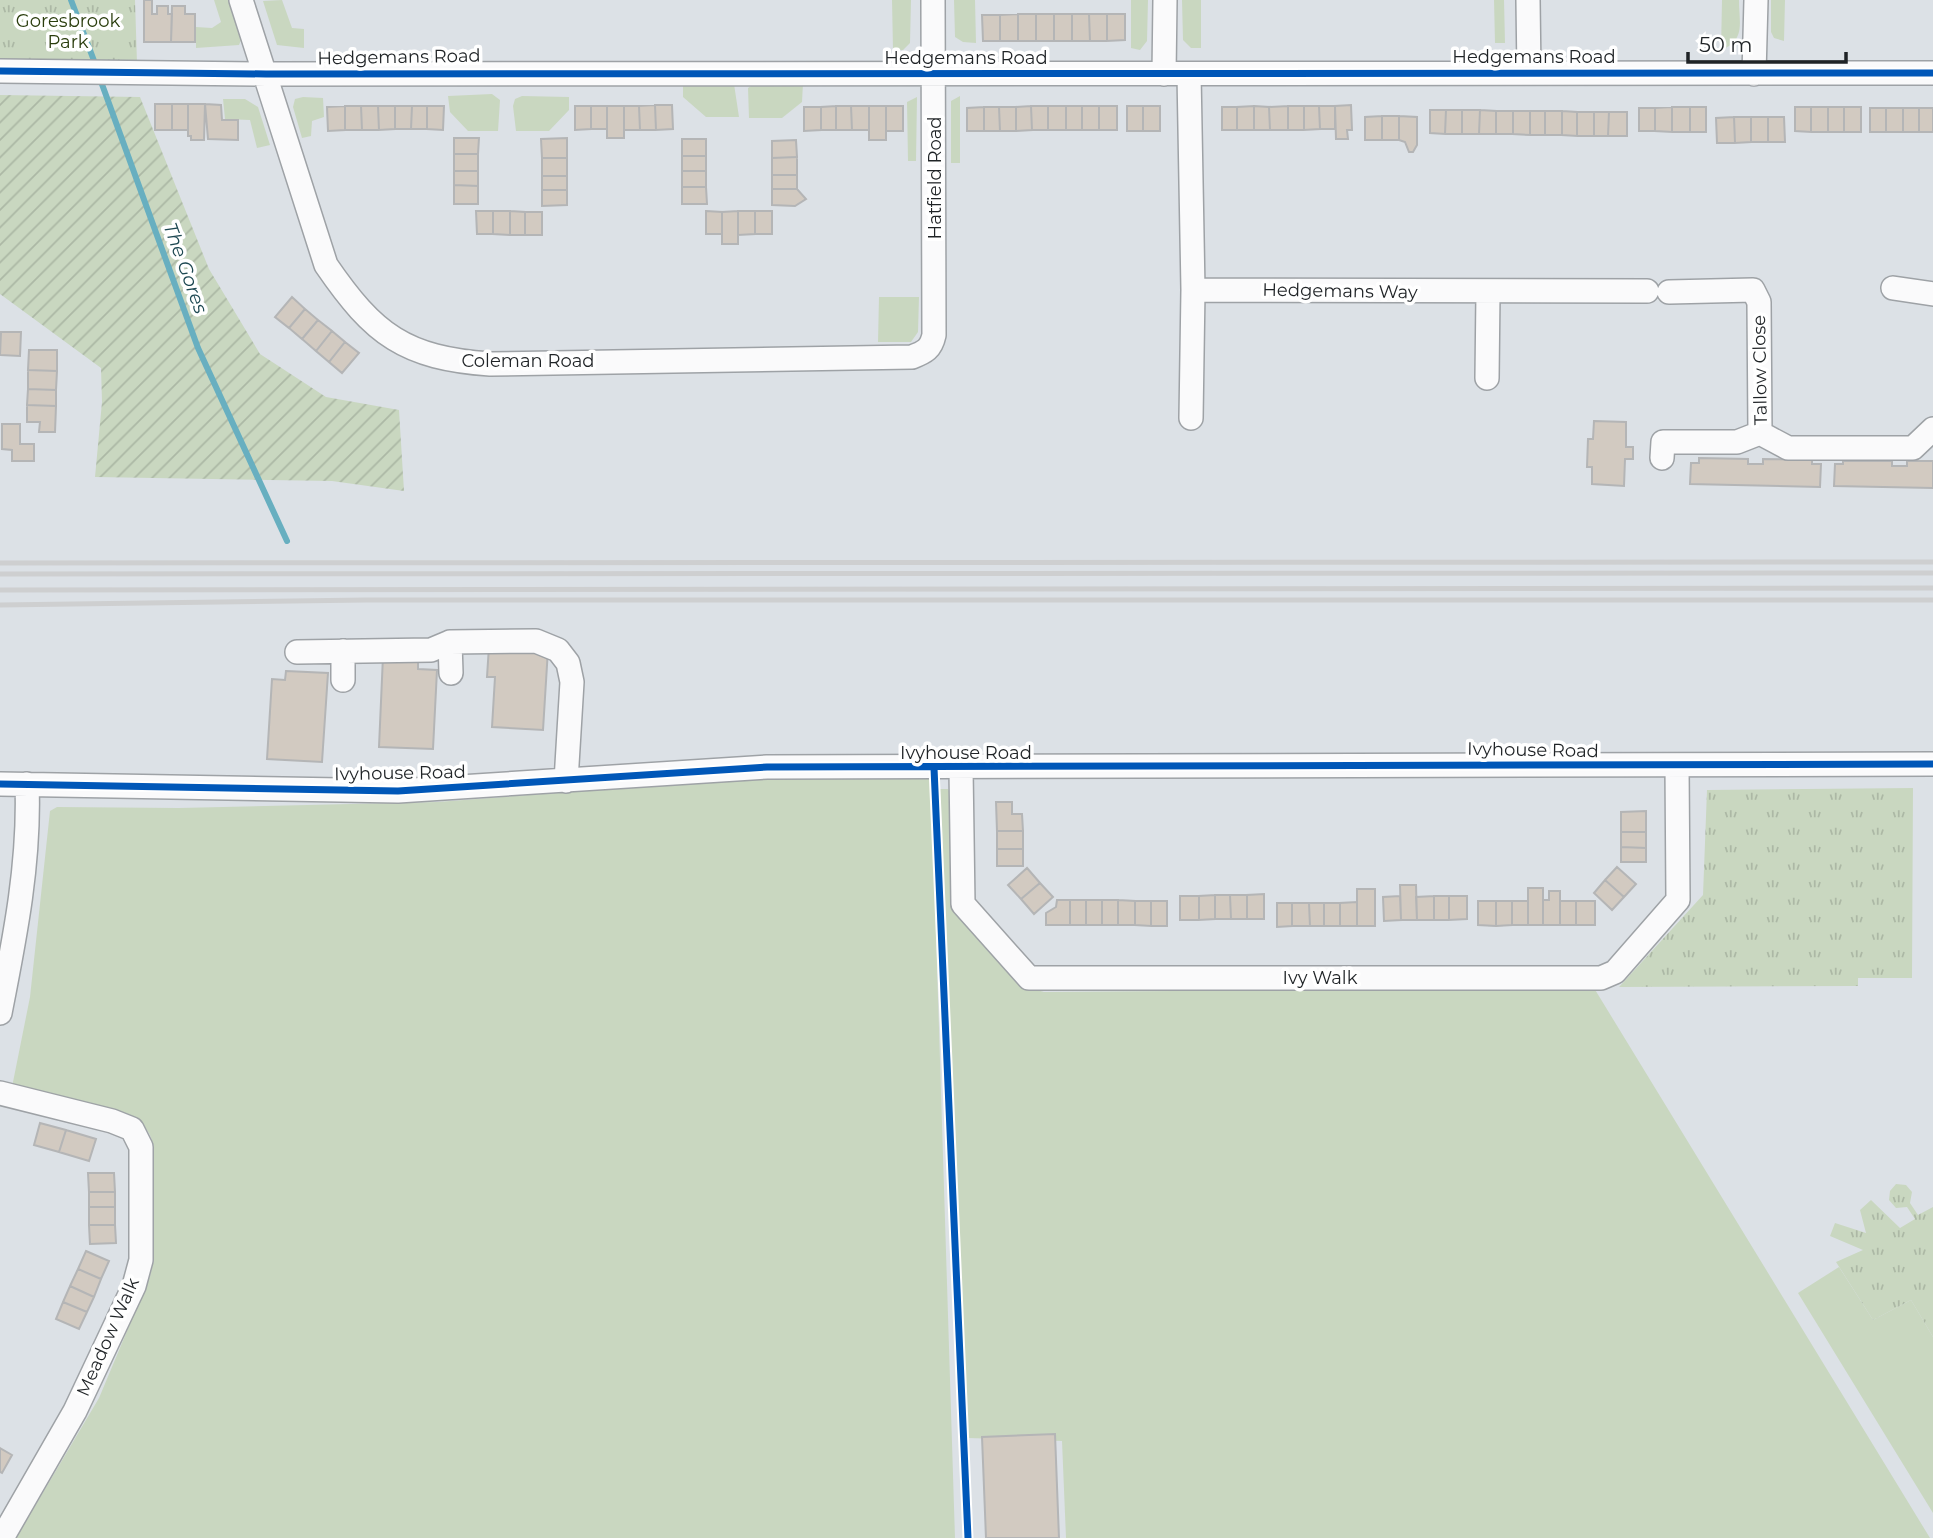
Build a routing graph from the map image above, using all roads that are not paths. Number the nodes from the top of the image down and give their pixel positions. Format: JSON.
{"nodes":[{"id":1,"x":241,"y":0,"type":"edge"},
{"id":2,"x":933,"y":0,"type":"edge"},
{"id":3,"x":1165,"y":0,"type":"edge"},
{"id":4,"x":1528,"y":0,"type":"edge"},
{"id":5,"x":1756,"y":0,"type":"edge"},
{"id":6,"x":0,"y":71,"type":"edge"},
{"id":7,"x":936,"y":73,"type":"junction"},
{"id":8,"x":1529,"y":73,"type":"junction"},
{"id":9,"x":1933,"y":73,"type":"edge"},
{"id":10,"x":266,"y":74,"type":"junction"},
{"id":11,"x":1164,"y":74,"type":"junction"},
{"id":12,"x":1189,"y":74,"type":"junction"},
{"id":13,"x":1754,"y":74,"type":"junction"},
{"id":14,"x":1893,"y":288,"type":"dead end"},
{"id":15,"x":1193,"y":290,"type":"junction"},
{"id":16,"x":1658,"y":291,"type":"joint"},
{"id":17,"x":1488,"y":293,"type":"junction"},
{"id":18,"x":1933,"y":294,"type":"edge"},
{"id":19,"x":925,"y":352,"type":"joint"},
{"id":20,"x":1487,"y":378,"type":"dead end"},
{"id":21,"x":1191,"y":418,"type":"dead end"},
{"id":22,"x":1933,"y":429,"type":"edge"},
{"id":23,"x":1759,"y":433,"type":"junction"},
{"id":24,"x":1662,"y":458,"type":"dead end"},
{"id":25,"x":450,"y":642,"type":"junction"},
{"id":26,"x":297,"y":652,"type":"dead end"},
{"id":27,"x":343,"y":652,"type":"junction"},
{"id":28,"x":450,"y":673,"type":"dead end"},
{"id":29,"x":343,"y":680,"type":"dead end"},
{"id":30,"x":1933,"y":764,"type":"edge"},
{"id":31,"x":1677,"y":766,"type":"junction"},
{"id":32,"x":961,"y":769,"type":"junction"},
{"id":33,"x":566,"y":781,"type":"junction"},
{"id":34,"x":0,"y":783,"type":"edge"},
{"id":35,"x":27,"y":784,"type":"junction"},
{"id":36,"x":0,"y":1013,"type":"edge"},
{"id":37,"x":0,"y":1093,"type":"edge"},
{"id":38,"x":2,"y":1538,"type":"edge"}],
"edges":[{"from":1,"to":10,"type":"street","name":"Coleman Road"},
{"from":2,"to":7,"type":"street","name":"Hatfield Road"},
{"from":3,"to":11,"type":"street"},
{"from":4,"to":8,"type":"street"},
{"from":5,"to":13,"type":"street"},
{"from":6,"to":10,"type":"street","name":"Hedgemans Road"},
{"from":7,"to":10,"type":"street","name":"Hedgemans Road"},
{"from":7,"to":11,"type":"street","name":"Hedgemans Road"},
{"from":7,"to":19,"type":"street","name":"Hatfield Road"},
{"from":8,"to":12,"type":"street","name":"Hedgemans Road"},
{"from":8,"to":13,"type":"street","name":"Hedgemans Road"},
{"from":9,"to":13,"type":"street","name":"Hedgemans Road"},
{"from":10,"to":19,"type":"street","name":"Coleman Road"},
{"from":11,"to":12,"type":"street","name":"Hedgemans Road"},
{"from":12,"to":15,"type":"street"},
{"from":14,"to":18,"type":"street"},
{"from":15,"to":17,"type":"street","name":"Hedgemans Way"},
{"from":15,"to":21,"type":"street"},
{"from":16,"to":17,"type":"street","name":"Hedgemans Way"},
{"from":16,"to":23,"type":"street","name":"Tallow Close"},
{"from":17,"to":20,"type":"street"},
{"from":22,"to":23,"type":"street","name":"Tallow Close"},
{"from":23,"to":24,"type":"street"},
{"from":25,"to":27,"type":"street"},
{"from":25,"to":28,"type":"street"},
{"from":25,"to":33,"type":"street"},
{"from":26,"to":27,"type":"street"},
{"from":27,"to":29,"type":"street"},
{"from":30,"to":31,"type":"street","name":"Ivyhouse Road"},
{"from":31,"to":32,"type":"street","name":"Ivyhouse Road"},
{"from":31,"to":32,"type":"street","name":"Ivy Walk"},
{"from":32,"to":33,"type":"street","name":"Ivyhouse Road"},
{"from":33,"to":35,"type":"street","name":"Ivyhouse Road"},
{"from":34,"to":35,"type":"street","name":"Ivyhouse Road"},
{"from":35,"to":36,"type":"street"},
{"from":37,"to":38,"type":"street","name":"Meadow Walk"}]}
